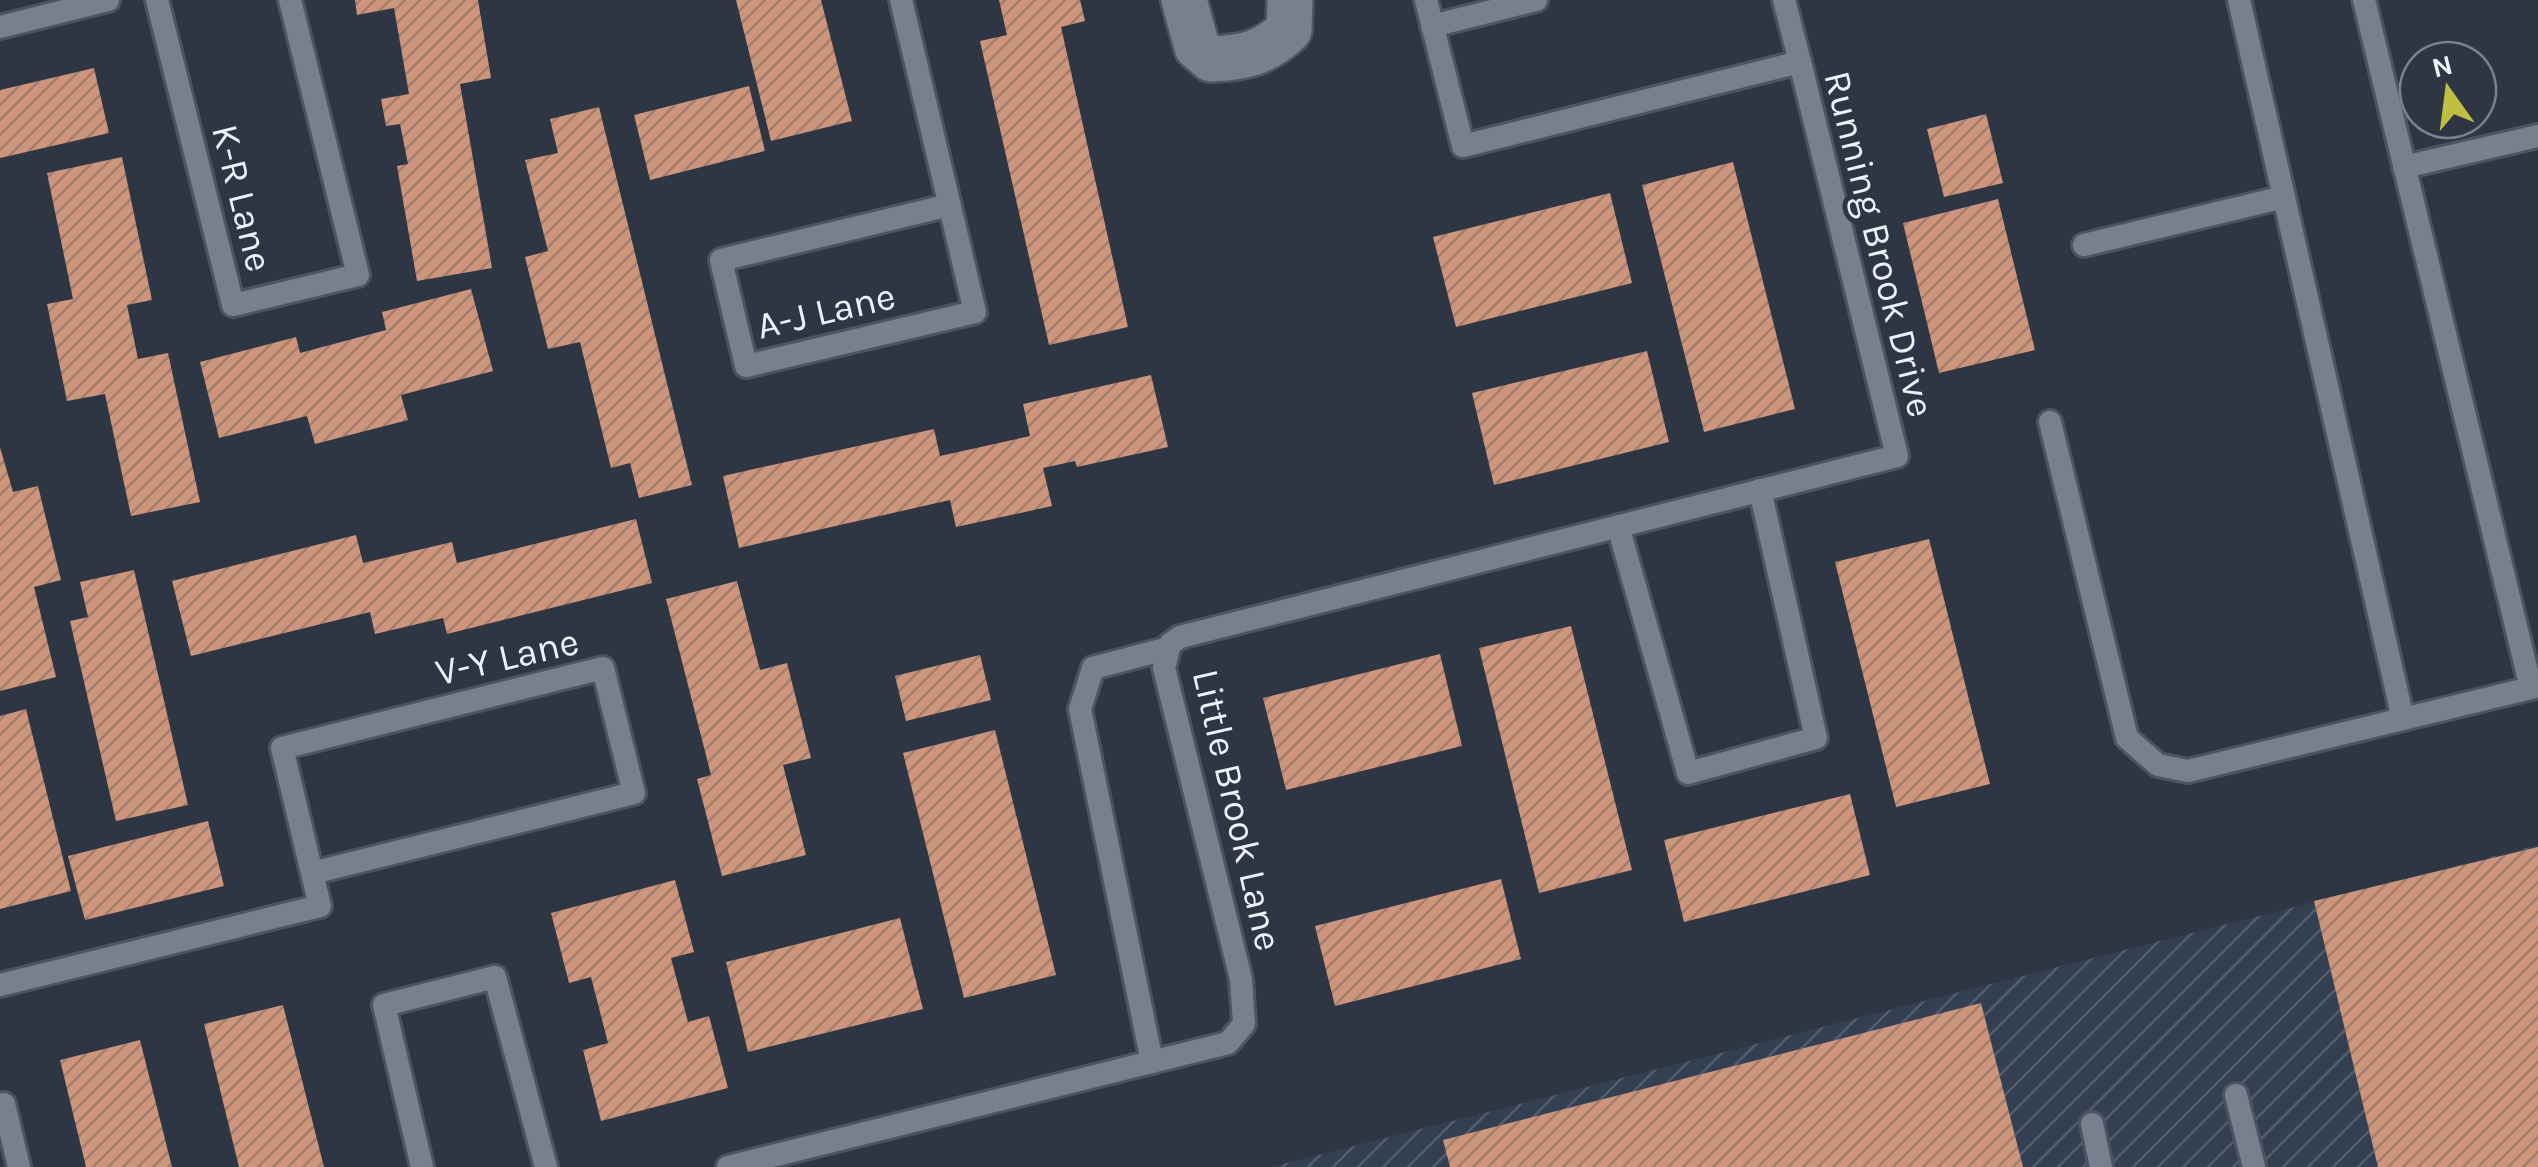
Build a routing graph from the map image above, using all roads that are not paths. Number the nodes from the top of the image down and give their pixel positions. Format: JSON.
{"nodes":[{"id":1,"x":108,"y":0,"type":"edge"},
{"id":2,"x":157,"y":0,"type":"edge"},
{"id":3,"x":290,"y":0,"type":"edge"},
{"id":4,"x":900,"y":0,"type":"edge"},
{"id":5,"x":1184,"y":0,"type":"edge"},
{"id":6,"x":1290,"y":0,"type":"edge"},
{"id":7,"x":1426,"y":0,"type":"edge"},
{"id":8,"x":1536,"y":0,"type":"edge"},
{"id":9,"x":1784,"y":0,"type":"edge"},
{"id":10,"x":2239,"y":0,"type":"edge"},
{"id":11,"x":2364,"y":0,"type":"edge"},
{"id":12,"x":1432,"y":26,"type":"junction"},
{"id":13,"x":0,"y":27,"type":"edge"},
{"id":14,"x":1800,"y":62,"type":"junction"},
{"id":15,"x":2538,"y":136,"type":"edge"},
{"id":16,"x":2404,"y":167,"type":"junction"},
{"id":17,"x":2284,"y":197,"type":"junction"},
{"id":18,"x":950,"y":205,"type":"junction"},
{"id":19,"x":2084,"y":245,"type":"dead end"},
{"id":20,"x":2050,"y":422,"type":"dead end"},
{"id":21,"x":1897,"y":456,"type":"joint"},
{"id":22,"x":1760,"y":490,"type":"junction"},
{"id":23,"x":1618,"y":526,"type":"junction"},
{"id":24,"x":1168,"y":648,"type":"junction"},
{"id":25,"x":2534,"y":687,"type":"edge"},
{"id":26,"x":2403,"y":719,"type":"junction"},
{"id":27,"x":312,"y":873,"type":"junction"},
{"id":28,"x":0,"y":986,"type":"edge"},
{"id":29,"x":1152,"y":1062,"type":"junction"},
{"id":30,"x":2236,"y":1094,"type":"dead end"},
{"id":31,"x":4,"y":1104,"type":"dead end"},
{"id":32,"x":2092,"y":1124,"type":"dead end"},
{"id":33,"x":19,"y":1167,"type":"edge"},
{"id":34,"x":422,"y":1167,"type":"edge"},
{"id":35,"x":546,"y":1167,"type":"edge"},
{"id":36,"x":728,"y":1167,"type":"edge"},
{"id":37,"x":2101,"y":1167,"type":"edge"},
{"id":38,"x":2254,"y":1167,"type":"edge"}],
"edges":[{"from":1,"to":13,"type":"lane"},
{"from":2,"to":3,"type":"lane","name":"K-R Lane"},
{"from":4,"to":18,"type":"lane","name":"A-J Lane"},
{"from":5,"to":6,"type":"street"},
{"from":7,"to":12,"type":"lane","name":"Running Brook Drive"},
{"from":8,"to":12,"type":"lane"},
{"from":9,"to":14,"type":"lane"},
{"from":10,"to":17,"type":"lane"},
{"from":11,"to":16,"type":"lane"},
{"from":12,"to":14,"type":"lane","name":"Running Brook Drive"},
{"from":14,"to":21,"type":"lane","name":"Running Brook Drive"},
{"from":15,"to":16,"type":"lane"},
{"from":16,"to":25,"type":"lane"},
{"from":17,"to":19,"type":"lane"},
{"from":17,"to":26,"type":"lane"},
{"from":18,"to":18,"type":"lane","name":"A-J Lane"},
{"from":20,"to":26,"type":"lane"},
{"from":21,"to":22,"type":"lane","name":"Little Brook Lane"},
{"from":22,"to":23,"type":"lane","name":"Little Brook Lane"},
{"from":22,"to":23,"type":"lane"},
{"from":23,"to":24,"type":"lane","name":"Little Brook Lane"},
{"from":24,"to":29,"type":"lane"},
{"from":24,"to":29,"type":"lane","name":"Little Brook Lane"},
{"from":25,"to":26,"type":"lane"},
{"from":27,"to":27,"type":"lane","name":"V-Y Lane"},
{"from":27,"to":28,"type":"lane","name":"V-Y Lane"},
{"from":29,"to":36,"type":"lane","name":"Little Brook Lane"},
{"from":30,"to":38,"type":"lane"},
{"from":31,"to":33,"type":"lane"},
{"from":32,"to":37,"type":"lane"},
{"from":34,"to":35,"type":"lane"}]}
